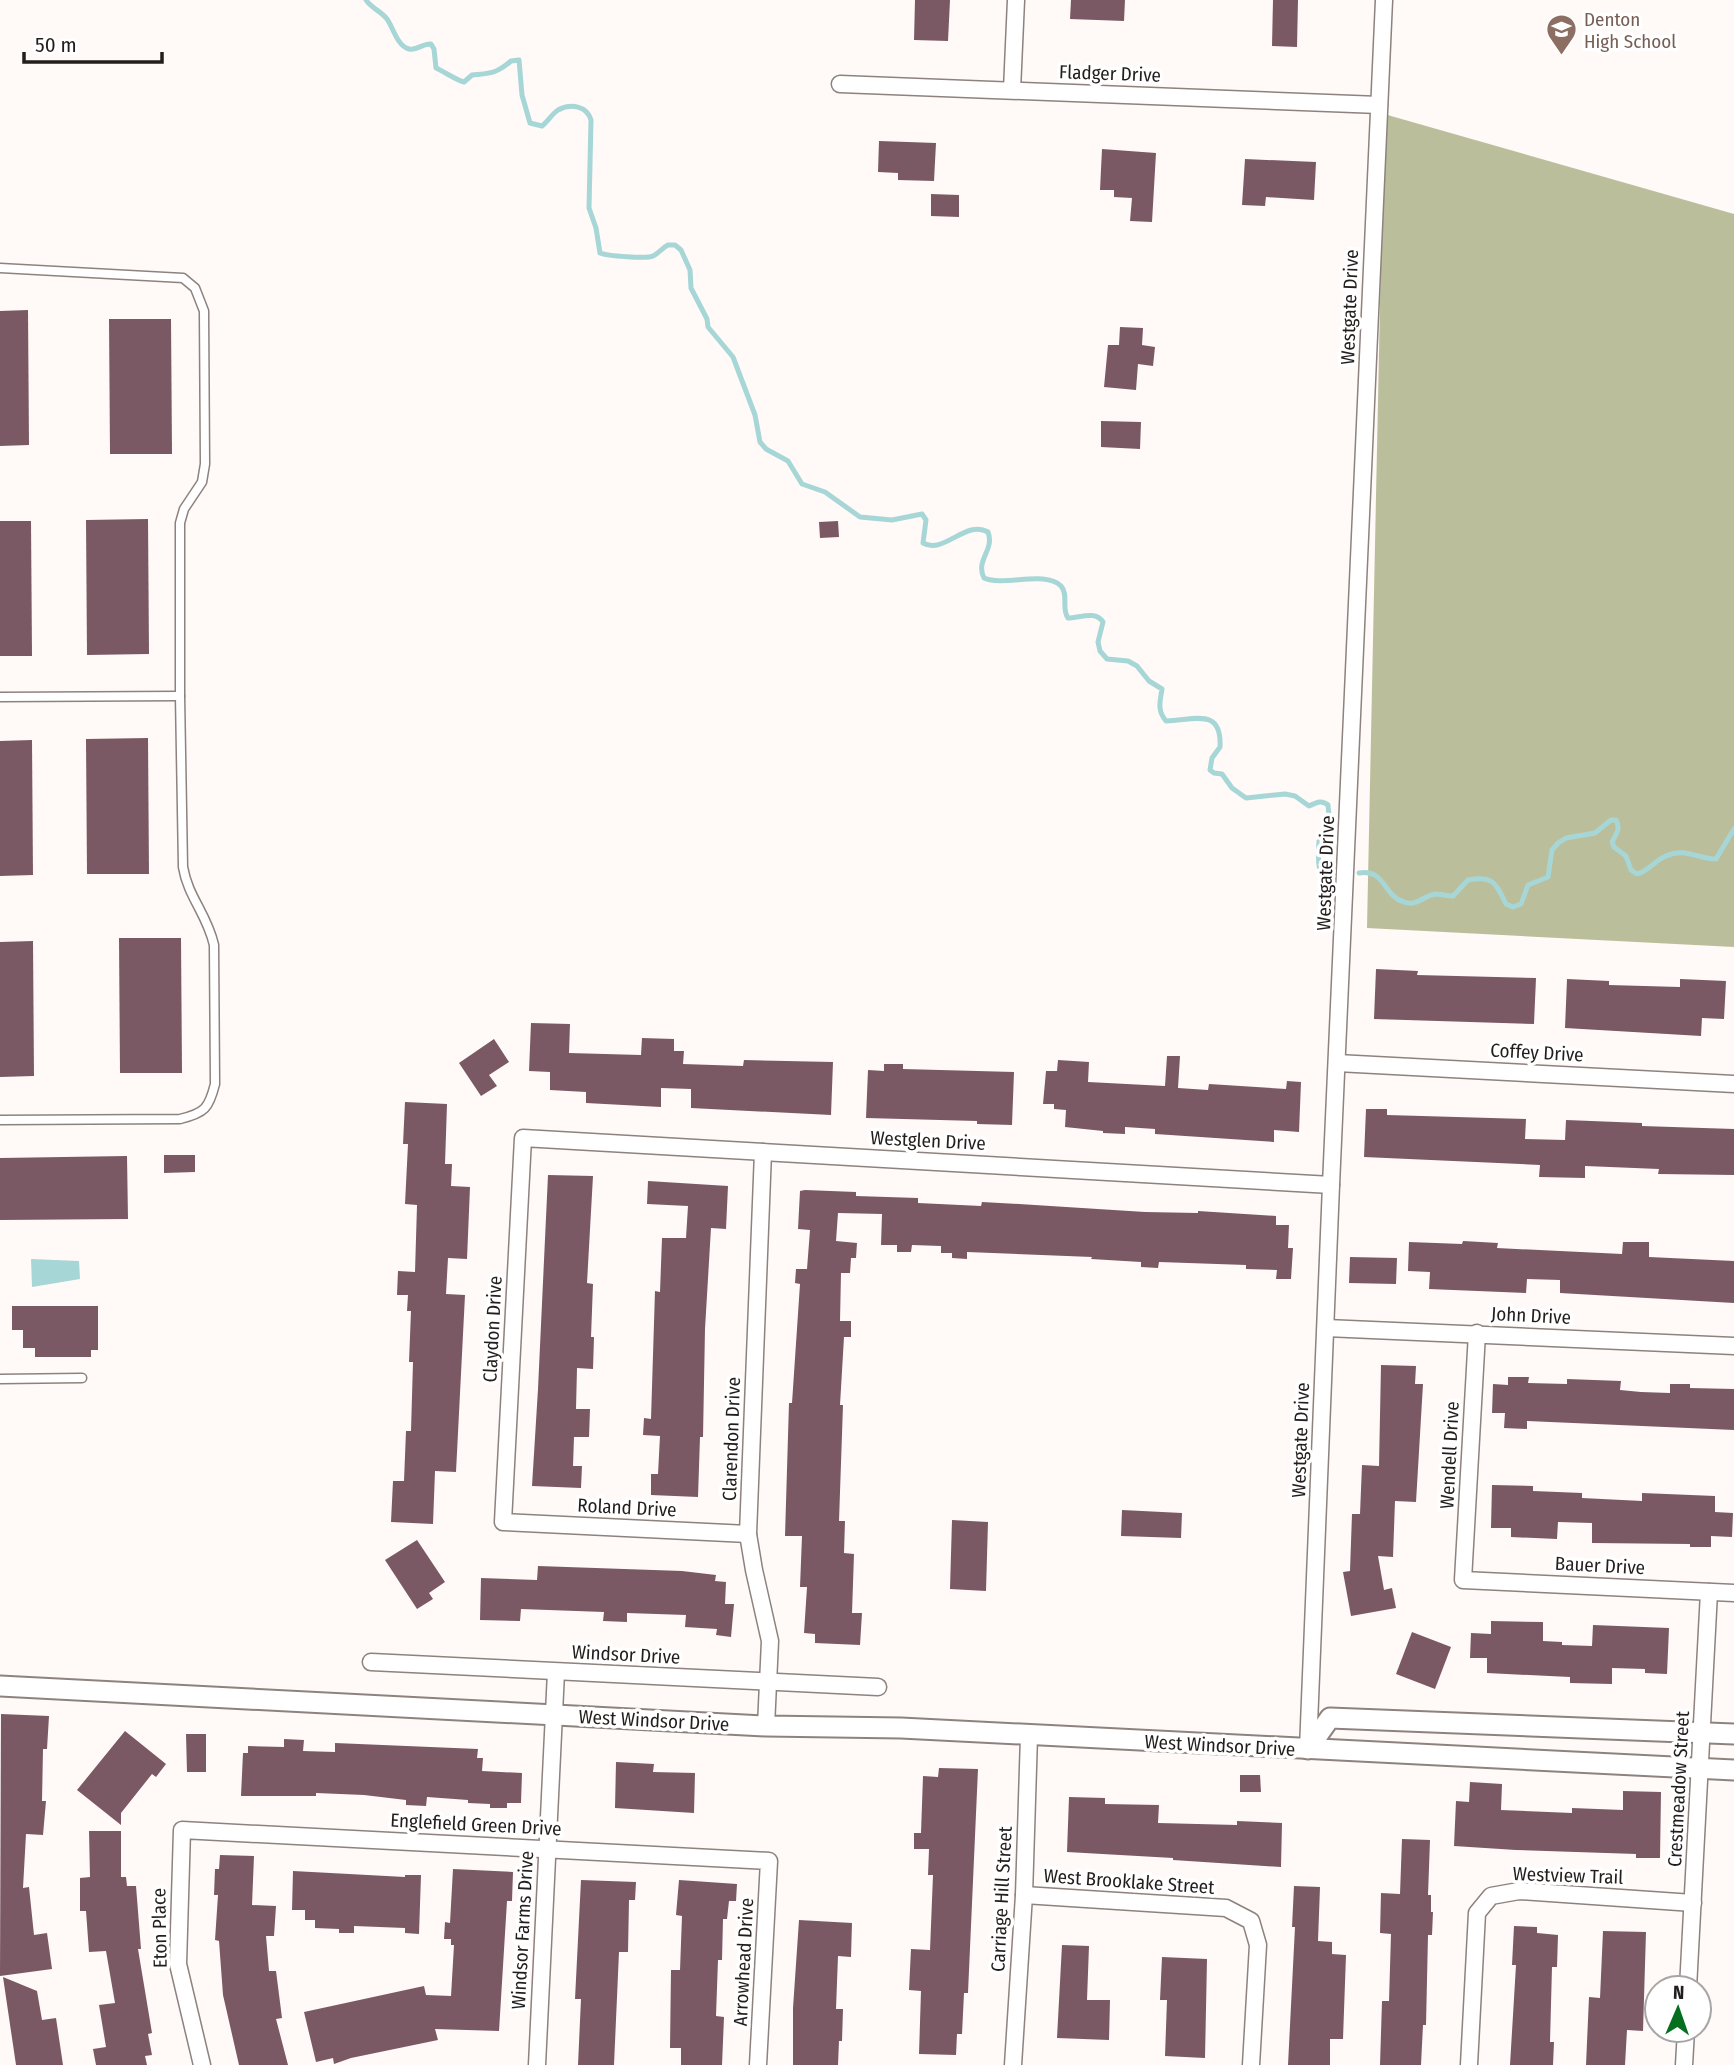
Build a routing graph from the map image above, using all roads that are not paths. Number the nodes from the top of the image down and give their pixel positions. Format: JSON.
{"nodes":[{"id":1,"x":1016,"y":0,"type":"edge"},
{"id":2,"x":1384,"y":0,"type":"edge"},
{"id":3,"x":841,"y":84,"type":"dead end"},
{"id":4,"x":1012,"y":90,"type":"junction"},
{"id":5,"x":1378,"y":105,"type":"junction"},
{"id":6,"x":0,"y":268,"type":"edge"},
{"id":7,"x":180,"y":696,"type":"junction"},
{"id":8,"x":0,"y":697,"type":"edge"},
{"id":9,"x":1337,"y":1063,"type":"junction"},
{"id":10,"x":1734,"y":1084,"type":"edge"},
{"id":11,"x":0,"y":1119,"type":"edge"},
{"id":12,"x":523,"y":1138,"type":"joint"},
{"id":13,"x":763,"y":1152,"type":"junction"},
{"id":14,"x":1331,"y":1185,"type":"junction"},
{"id":15,"x":1326,"y":1328,"type":"junction"},
{"id":16,"x":1477,"y":1333,"type":"junction"},
{"id":17,"x":1734,"y":1346,"type":"edge"},
{"id":18,"x":82,"y":1378,"type":"dead end"},
{"id":19,"x":0,"y":1379,"type":"edge"},
{"id":20,"x":503,"y":1521,"type":"joint"},
{"id":21,"x":748,"y":1534,"type":"junction"},
{"id":22,"x":1463,"y":1580,"type":"joint"},
{"id":23,"x":1709,"y":1592,"type":"junction"},
{"id":24,"x":1734,"y":1593,"type":"edge"},
{"id":25,"x":372,"y":1662,"type":"dead end"},
{"id":26,"x":556,"y":1672,"type":"junction"},
{"id":27,"x":768,"y":1682,"type":"junction"},
{"id":28,"x":0,"y":1686,"type":"edge"},
{"id":29,"x":878,"y":1687,"type":"dead end"},
{"id":30,"x":553,"y":1715,"type":"junction"},
{"id":31,"x":766,"y":1726,"type":"junction"},
{"id":32,"x":1702,"y":1732,"type":"junction"},
{"id":33,"x":1734,"y":1734,"type":"edge"},
{"id":34,"x":1029,"y":1736,"type":"junction"},
{"id":35,"x":1308,"y":1749,"type":"junction"},
{"id":36,"x":1700,"y":1769,"type":"junction"},
{"id":37,"x":1734,"y":1770,"type":"edge"},
{"id":38,"x":182,"y":1830,"type":"joint"},
{"id":39,"x":547,"y":1848,"type":"junction"},
{"id":40,"x":769,"y":1861,"type":"joint"},
{"id":41,"x":1024,"y":1895,"type":"junction"},
{"id":42,"x":1693,"y":1903,"type":"junction"},
{"id":43,"x":1689,"y":1974,"type":"edge"},
{"id":44,"x":1685,"y":2044,"type":"edge"},
{"id":45,"x":202,"y":2065,"type":"edge"},
{"id":46,"x":537,"y":2065,"type":"edge"},
{"id":47,"x":758,"y":2065,"type":"edge"},
{"id":48,"x":1013,"y":2065,"type":"edge"},
{"id":49,"x":1251,"y":2065,"type":"edge"},
{"id":50,"x":1469,"y":2065,"type":"edge"},
{"id":51,"x":1684,"y":2065,"type":"edge"}],
"edges":[{"from":1,"to":4,"type":"street"},
{"from":2,"to":5,"type":"street","name":"Westgate Drive"},
{"from":3,"to":4,"type":"street","name":"Fladger Drive"},
{"from":4,"to":5,"type":"street","name":"Fladger Drive"},
{"from":5,"to":9,"type":"street","name":"Westgate Drive"},
{"from":6,"to":7,"type":"lane"},
{"from":7,"to":8,"type":"lane"},
{"from":7,"to":11,"type":"lane"},
{"from":9,"to":10,"type":"street","name":"Coffey Drive"},
{"from":9,"to":14,"type":"street","name":"Westgate Drive"},
{"from":12,"to":13,"type":"street","name":"Westglen Drive"},
{"from":12,"to":20,"type":"street","name":"Claydon Drive"},
{"from":13,"to":14,"type":"street","name":"Westglen Drive"},
{"from":13,"to":21,"type":"street","name":"Clarendon Drive"},
{"from":14,"to":15,"type":"street","name":"Westgate Drive"},
{"from":15,"to":16,"type":"street","name":"John Drive"},
{"from":15,"to":35,"type":"street","name":"Westgate Drive"},
{"from":16,"to":17,"type":"street","name":"John Drive"},
{"from":16,"to":22,"type":"street","name":"Wendell Drive"},
{"from":18,"to":19,"type":"lane"},
{"from":20,"to":21,"type":"street","name":"Roland Drive"},
{"from":21,"to":27,"type":"street","name":"Clarendon Drive"},
{"from":22,"to":23,"type":"street","name":"Bauer Drive"},
{"from":23,"to":24,"type":"street","name":"Bauer Drive"},
{"from":23,"to":32,"type":"street","name":"Crestmeadow Street"},
{"from":25,"to":26,"type":"street","name":"Windsor Drive"},
{"from":26,"to":27,"type":"street","name":"Windsor Drive"},
{"from":26,"to":30,"type":"street","name":"Windsor Farms Drive"},
{"from":27,"to":29,"type":"street","name":"Windsor Drive"},
{"from":27,"to":31,"type":"street","name":"Clarendon Drive"},
{"from":28,"to":30,"type":"street","name":"West Windsor Drive"},
{"from":30,"to":31,"type":"street","name":"West Windsor Drive"},
{"from":30,"to":39,"type":"street","name":"Windsor Farms Drive"},
{"from":31,"to":34,"type":"street","name":"West Windsor Drive"},
{"from":32,"to":33,"type":"street","name":"West Windsor Drive"},
{"from":32,"to":35,"type":"street","name":"West Windsor Drive"},
{"from":32,"to":36,"type":"street","name":"Crestmeadow Street"},
{"from":34,"to":35,"type":"street","name":"West Windsor Drive"},
{"from":34,"to":41,"type":"street","name":"Carriage Hill Street"},
{"from":35,"to":36,"type":"street","name":"West Windsor Drive"},
{"from":36,"to":37,"type":"street","name":"West Windsor Drive"},
{"from":36,"to":42,"type":"street","name":"Crestmeadow Street"},
{"from":38,"to":39,"type":"street","name":"Englefield Green Drive"},
{"from":38,"to":45,"type":"street","name":"Eton Place"},
{"from":39,"to":40,"type":"street","name":"Englefield Green Drive"},
{"from":39,"to":46,"type":"street","name":"Windsor Farms Drive"},
{"from":40,"to":47,"type":"street","name":"Arrowhead Drive"},
{"from":41,"to":48,"type":"street","name":"Carriage Hill Street"},
{"from":41,"to":49,"type":"street","name":"West Brooklake Street"},
{"from":42,"to":43,"type":"street","name":"Crestmeadow Street"},
{"from":42,"to":50,"type":"street","name":"Westview Trail"},
{"from":44,"to":51,"type":"street"}]}
